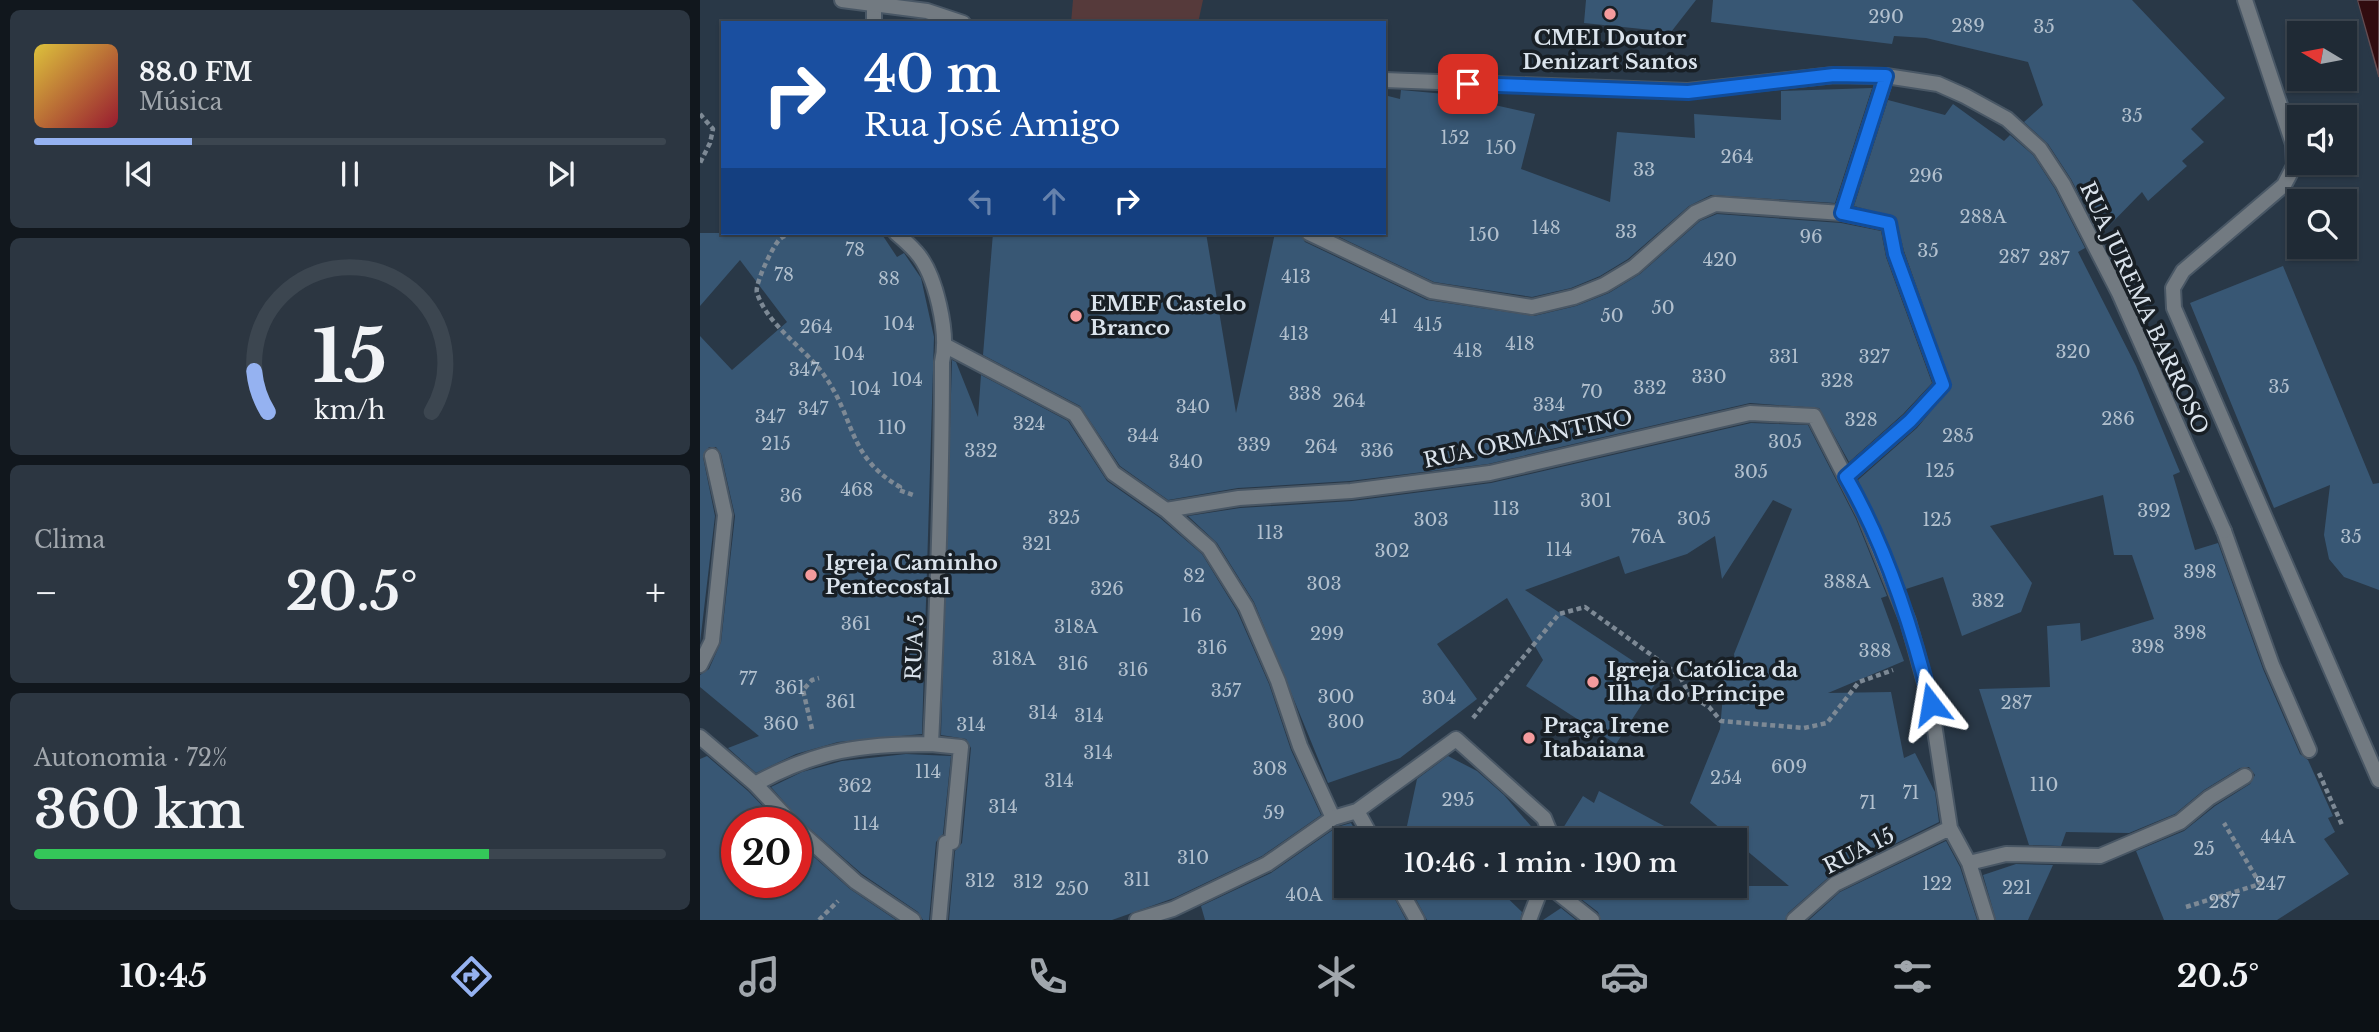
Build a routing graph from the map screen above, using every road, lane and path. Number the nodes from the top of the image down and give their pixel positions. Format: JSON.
{"nodes":[{"id":1,"x":842,"y":0,"type":"edge"},
{"id":2,"x":2245,"y":0,"type":"edge"},
{"id":3,"x":874,"y":2,"type":"edge"},
{"id":4,"x":874,"y":21,"type":"edge"},
{"id":5,"x":957,"y":21,"type":"edge"},
{"id":6,"x":1886,"y":76,"type":"junction"},
{"id":7,"x":1386,"y":80,"type":"edge"},
{"id":8,"x":700,"y":114,"type":"edge"},
{"id":9,"x":700,"y":163,"type":"edge"},
{"id":10,"x":1842,"y":213,"type":"junction"},
{"id":11,"x":789,"y":235,"type":"edge"},
{"id":12,"x":898,"y":235,"type":"edge"},
{"id":13,"x":1313,"y":235,"type":"edge"},
{"id":14,"x":946,"y":346,"type":"junction"},
{"id":15,"x":712,"y":456,"type":"dead end"},
{"id":16,"x":1846,"y":477,"type":"junction"},
{"id":17,"x":938,"y":495,"type":"junction"},
{"id":18,"x":1166,"y":510,"type":"junction"},
{"id":19,"x":1920,"y":660,"type":"junction"},
{"id":20,"x":700,"y":665,"type":"edge"},
{"id":21,"x":819,"y":678,"type":"dead end"},
{"id":22,"x":700,"y":737,"type":"edge"},
{"id":23,"x":1456,"y":739,"type":"junction"},
{"id":24,"x":931,"y":744,"type":"junction"},
{"id":25,"x":2309,"y":750,"type":"joint"},
{"id":26,"x":818,"y":757,"type":"junction"},
{"id":27,"x":2245,"y":776,"type":"dead end"},
{"id":28,"x":2379,"y":780,"type":"edge"},
{"id":29,"x":755,"y":784,"type":"junction"},
{"id":30,"x":2209,"y":798,"type":"junction"},
{"id":31,"x":777,"y":807,"type":"edge"},
{"id":32,"x":1357,"y":811,"type":"junction"},
{"id":33,"x":1333,"y":818,"type":"junction"},
{"id":34,"x":2342,"y":825,"type":"dead end"},
{"id":35,"x":1366,"y":828,"type":"edge"},
{"id":36,"x":1548,"y":828,"type":"edge"},
{"id":37,"x":1950,"y":828,"type":"junction"},
{"id":38,"x":812,"y":842,"type":"edge"},
{"id":39,"x":1969,"y":863,"type":"junction"},
{"id":40,"x":1405,"y":898,"type":"edge"},
{"id":41,"x":1537,"y":898,"type":"edge"},
{"id":42,"x":1564,"y":898,"type":"edge"},
{"id":43,"x":2186,"y":907,"type":"dead end"},
{"id":44,"x":896,"y":916,"type":"edge"},
{"id":45,"x":913,"y":920,"type":"edge"},
{"id":46,"x":939,"y":920,"type":"edge"},
{"id":47,"x":1137,"y":920,"type":"edge"},
{"id":48,"x":1417,"y":920,"type":"edge"},
{"id":49,"x":1529,"y":920,"type":"edge"},
{"id":50,"x":1592,"y":920,"type":"edge"},
{"id":51,"x":1794,"y":920,"type":"edge"},
{"id":52,"x":1987,"y":920,"type":"edge"}],
"edges":[{"from":1,"to":3,"type":"street"},
{"from":2,"to":28,"type":"street"},
{"from":3,"to":4,"type":"street"},
{"from":3,"to":5,"type":"street"},
{"from":6,"to":7,"type":"street","name":"RUA JUREMA BARROSO"},
{"from":6,"to":10,"type":"street"},
{"from":6,"to":25,"type":"street","name":"RUA JUREMA BARROSO"},
{"from":8,"to":9,"type":"path"},
{"from":10,"to":13,"type":"street"},
{"from":10,"to":16,"type":"street"},
{"from":11,"to":17,"type":"path"},
{"from":12,"to":14,"type":"street","name":"RUA 5"},
{"from":14,"to":17,"type":"street","name":"RUA 5"},
{"from":14,"to":18,"type":"street"},
{"from":15,"to":20,"type":"street"},
{"from":16,"to":18,"type":"street","name":"RUA ORMANTINO"},
{"from":16,"to":19,"type":"street"},
{"from":17,"to":24,"type":"street","name":"RUA 5"},
{"from":18,"to":33,"type":"street"},
{"from":19,"to":23,"type":"path"},
{"from":19,"to":37,"type":"street"},
{"from":21,"to":26,"type":"path"},
{"from":22,"to":29,"type":"street"},
{"from":23,"to":32,"type":"street"},
{"from":23,"to":36,"type":"street"},
{"from":24,"to":26,"type":"street"},
{"from":24,"to":46,"type":"street"},
{"from":25,"to":34,"type":"path"},
{"from":26,"to":29,"type":"street"},
{"from":27,"to":30,"type":"street"},
{"from":29,"to":31,"type":"street"},
{"from":30,"to":39,"type":"street"},
{"from":30,"to":43,"type":"path"},
{"from":32,"to":33,"type":"street"},
{"from":32,"to":35,"type":"street"},
{"from":33,"to":47,"type":"street"},
{"from":37,"to":39,"type":"street"},
{"from":37,"to":51,"type":"street","name":"RUA 15"},
{"from":38,"to":44,"type":"street"},
{"from":39,"to":52,"type":"street"},
{"from":40,"to":48,"type":"street"},
{"from":41,"to":49,"type":"street"},
{"from":42,"to":50,"type":"street"},
{"from":44,"to":45,"type":"street"}]}
